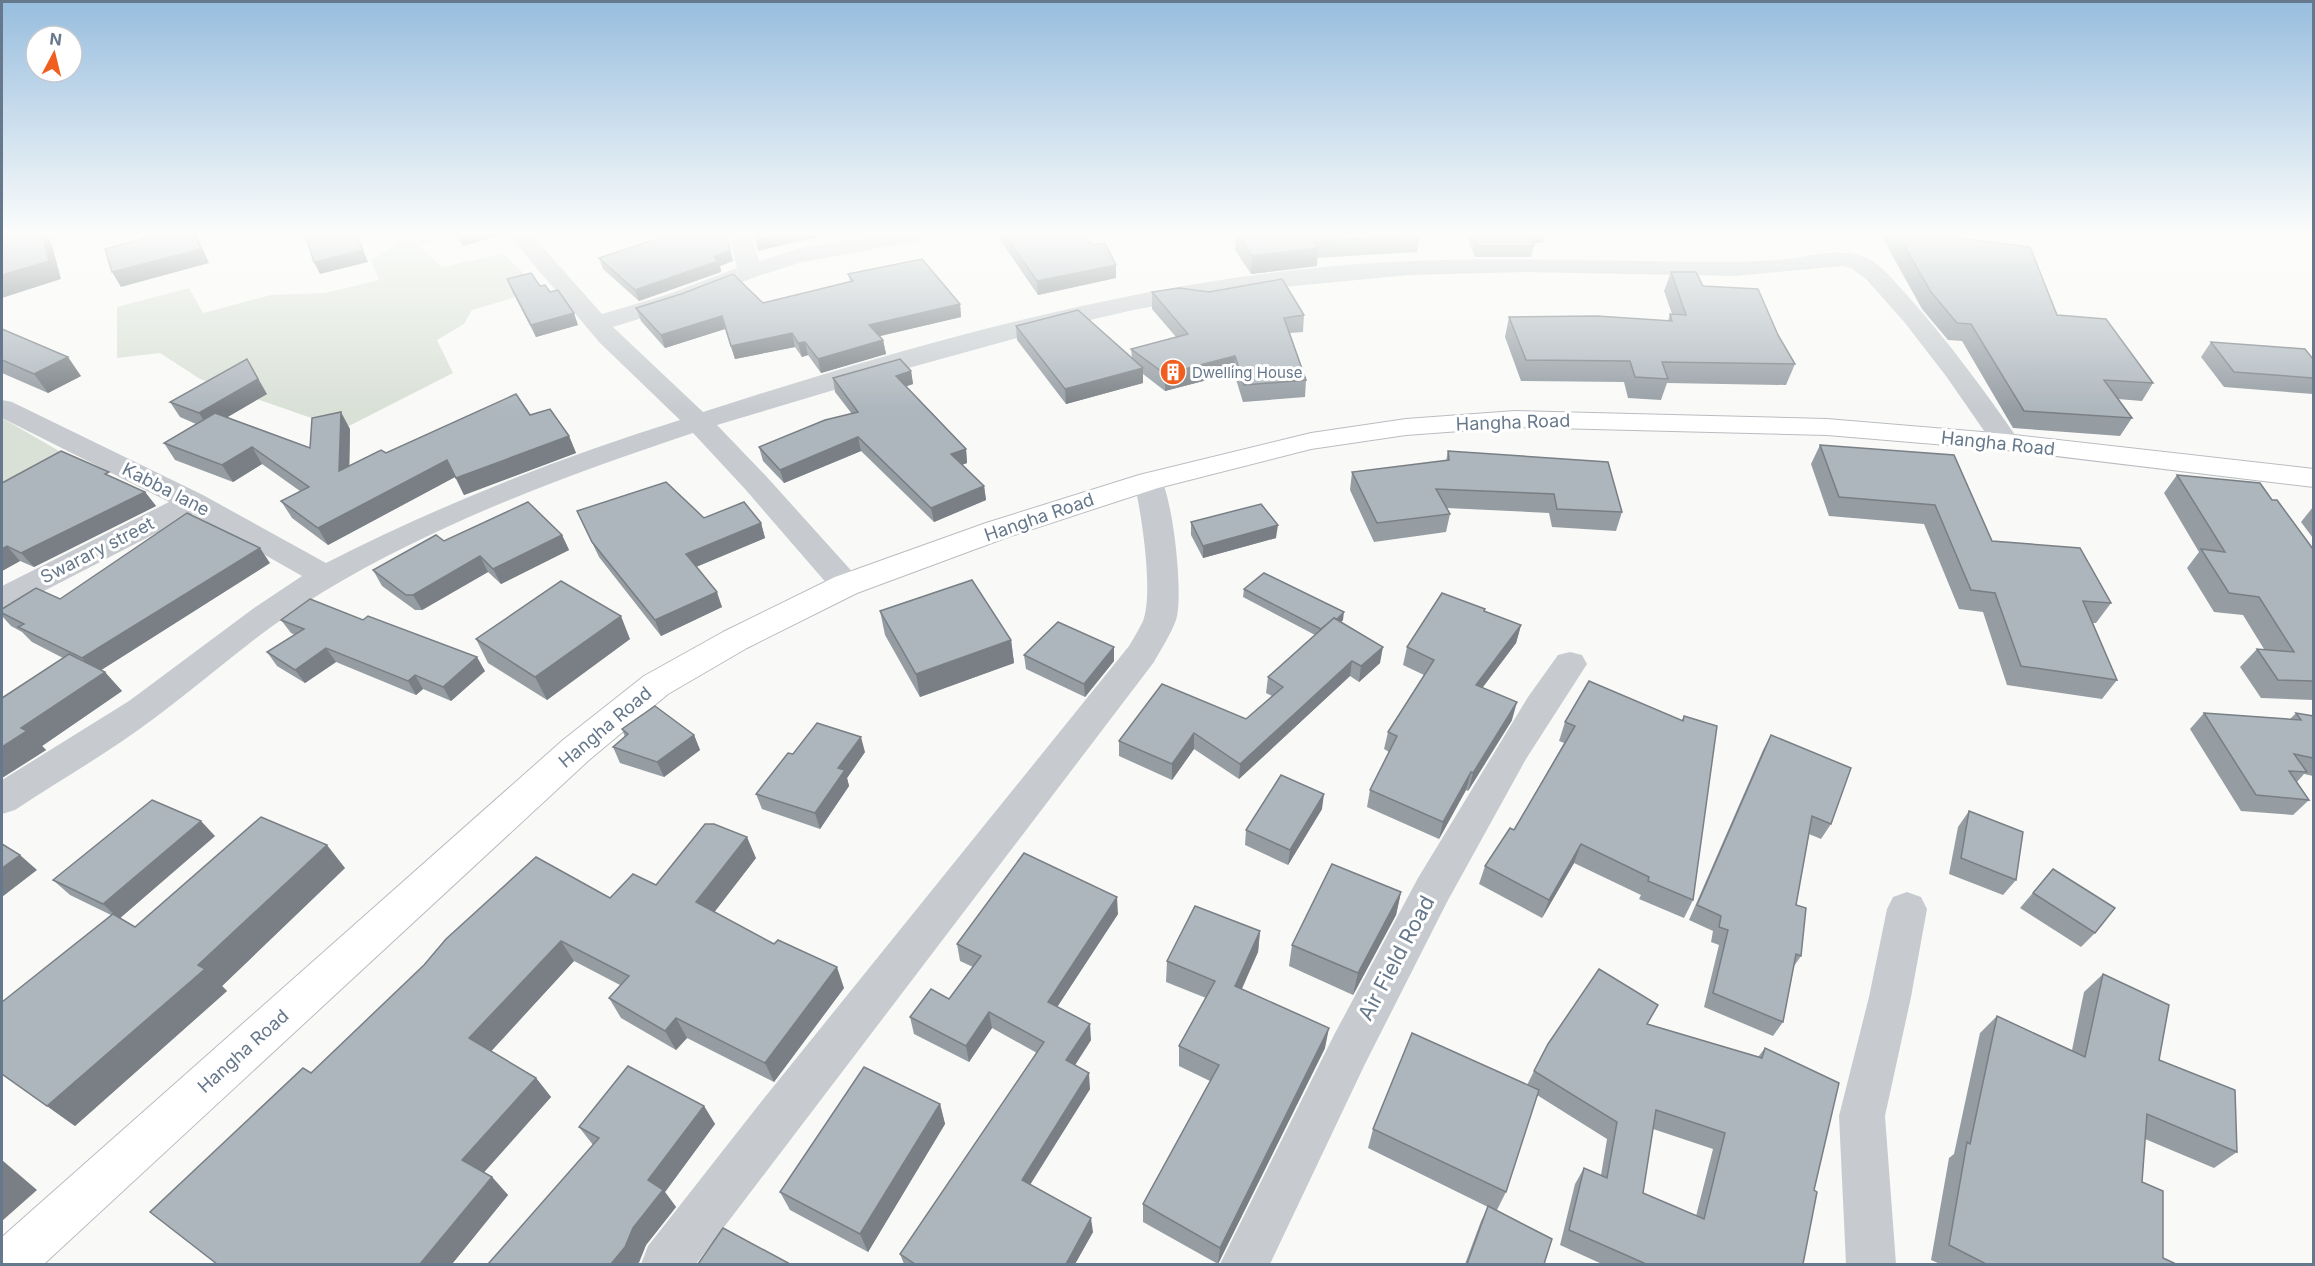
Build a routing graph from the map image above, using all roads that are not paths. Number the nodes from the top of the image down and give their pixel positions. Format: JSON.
{"nodes":[{"id":1,"x":570,"y":293,"type":"edge"},
{"id":2,"x":693,"y":293,"type":"edge"},
{"id":3,"x":1184,"y":293,"type":"edge"},
{"id":4,"x":1890,"y":293,"type":"edge"},
{"id":5,"x":597,"y":324,"type":"junction"},
{"id":6,"x":2,"y":408,"type":"edge"},
{"id":7,"x":698,"y":422,"type":"junction"},
{"id":8,"x":2006,"y":442,"type":"junction"},
{"id":9,"x":2244,"y":471,"type":"junction"},
{"id":10,"x":2313,"y":478,"type":"edge"},
{"id":11,"x":1149,"y":481,"type":"junction"},
{"id":12,"x":2265,"y":499,"type":"edge"},
{"id":13,"x":193,"y":502,"type":"junction"},
{"id":14,"x":326,"y":576,"type":"junction"},
{"id":15,"x":846,"y":585,"type":"junction"},
{"id":16,"x":2,"y":599,"type":"edge"},
{"id":17,"x":1570,"y":664,"type":"dead end"},
{"id":18,"x":2,"y":799,"type":"edge"},
{"id":19,"x":1907,"y":909,"type":"dead end"},
{"id":20,"x":8,"y":1264,"type":"edge"},
{"id":21,"x":666,"y":1264,"type":"edge"},
{"id":22,"x":1245,"y":1264,"type":"edge"},
{"id":23,"x":1871,"y":1264,"type":"edge"}],
"edges":[{"from":1,"to":5,"type":"street"},
{"from":2,"to":5,"type":"street"},
{"from":3,"to":7,"type":"street"},
{"from":4,"to":8,"type":"street"},
{"from":5,"to":7,"type":"street"},
{"from":6,"to":13,"type":"street","name":"Kabba lane"},
{"from":7,"to":14,"type":"street"},
{"from":7,"to":15,"type":"street"},
{"from":8,"to":9,"type":"highway","name":"Hangha Road"},
{"from":8,"to":11,"type":"highway","name":"Hangha Road"},
{"from":9,"to":10,"type":"highway","name":"Hangha Road"},
{"from":9,"to":12,"type":"street"},
{"from":11,"to":15,"type":"highway","name":"Hangha Road"},
{"from":11,"to":21,"type":"street"},
{"from":13,"to":14,"type":"street","name":"Kabba lane"},
{"from":13,"to":16,"type":"street","name":"Swarary street"},
{"from":14,"to":18,"type":"street"},
{"from":15,"to":20,"type":"highway","name":"Hangha Road"},
{"from":17,"to":22,"type":"street","name":"Air Field Road"},
{"from":19,"to":23,"type":"street"}]}
